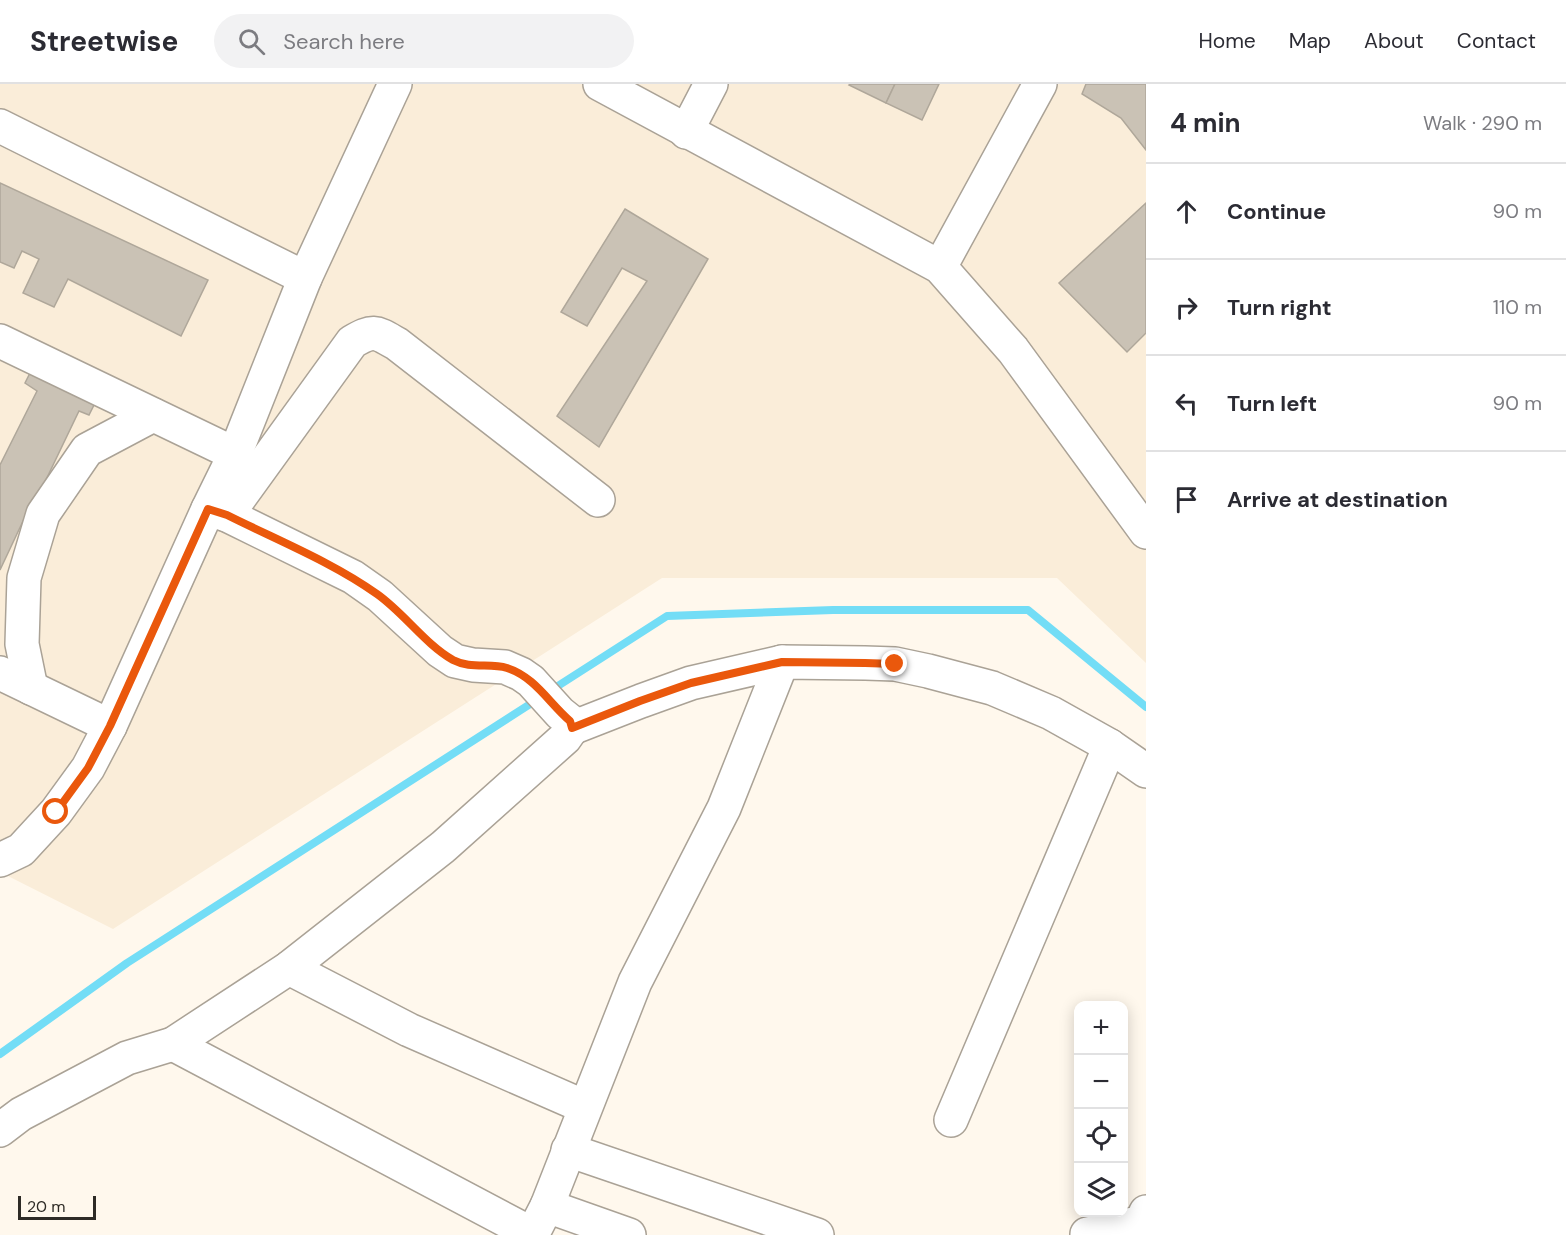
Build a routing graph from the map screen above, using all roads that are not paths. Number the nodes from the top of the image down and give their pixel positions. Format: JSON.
{"nodes":[{"id":1,"x":395,"y":84,"type":"edge"},
{"id":2,"x":600,"y":84,"type":"edge"},
{"id":3,"x":711,"y":84,"type":"edge"},
{"id":4,"x":1040,"y":84,"type":"edge"},
{"id":5,"x":0,"y":126,"type":"edge"},
{"id":6,"x":686,"y":132,"type":"junction"},
{"id":7,"x":939,"y":267,"type":"junction"},
{"id":8,"x":305,"y":278,"type":"junction"},
{"id":9,"x":2,"y":347,"type":"edge"},
{"id":10,"x":153,"y":415,"type":"junction"},
{"id":11,"x":235,"y":454,"type":"junction"},
{"id":12,"x":598,"y":500,"type":"dead end"},
{"id":13,"x":218,"y":512,"type":"junction"},
{"id":14,"x":1146,"y":532,"type":"edge"},
{"id":15,"x":782,"y":662,"type":"junction"},
{"id":16,"x":0,"y":674,"type":"edge"},
{"id":17,"x":31,"y":688,"type":"junction"},
{"id":18,"x":566,"y":720,"type":"junction"},
{"id":19,"x":110,"y":726,"type":"junction"},
{"id":20,"x":1110,"y":746,"type":"junction"},
{"id":21,"x":1146,"y":771,"type":"edge"},
{"id":22,"x":0,"y":860,"type":"edge"},
{"id":23,"x":289,"y":968,"type":"junction"},
{"id":24,"x":173,"y":1044,"type":"junction"},
{"id":25,"x":585,"y":1107,"type":"junction"},
{"id":26,"x":951,"y":1119,"type":"dead end"},
{"id":27,"x":0,"y":1130,"type":"edge"},
{"id":28,"x":568,"y":1150,"type":"junction"},
{"id":29,"x":1146,"y":1212,"type":"edge"},
{"id":30,"x":537,"y":1225,"type":"edge"},
{"id":31,"x":629,"y":1235,"type":"edge"},
{"id":32,"x":817,"y":1235,"type":"edge"},
{"id":33,"x":1087,"y":1235,"type":"edge"}],
"edges":[{"from":1,"to":8,"type":"street"},
{"from":2,"to":6,"type":"street"},
{"from":3,"to":6,"type":"street"},
{"from":4,"to":7,"type":"street"},
{"from":5,"to":8,"type":"street"},
{"from":6,"to":7,"type":"street"},
{"from":7,"to":14,"type":"street"},
{"from":8,"to":11,"type":"street"},
{"from":9,"to":10,"type":"street"},
{"from":10,"to":11,"type":"street"},
{"from":10,"to":17,"type":"street"},
{"from":11,"to":13,"type":"street"},
{"from":12,"to":13,"type":"street"},
{"from":13,"to":18,"type":"street"},
{"from":13,"to":19,"type":"street"},
{"from":15,"to":18,"type":"street"},
{"from":15,"to":20,"type":"street"},
{"from":15,"to":25,"type":"street"},
{"from":16,"to":17,"type":"street"},
{"from":17,"to":19,"type":"street"},
{"from":18,"to":23,"type":"street"},
{"from":19,"to":22,"type":"street"},
{"from":20,"to":21,"type":"street"},
{"from":20,"to":26,"type":"street"},
{"from":23,"to":24,"type":"street"},
{"from":23,"to":25,"type":"street"},
{"from":24,"to":27,"type":"street"},
{"from":24,"to":30,"type":"street"},
{"from":25,"to":28,"type":"street"},
{"from":28,"to":30,"type":"street"},
{"from":28,"to":32,"type":"street"},
{"from":29,"to":33,"type":"street"},
{"from":30,"to":31,"type":"street"}]}
